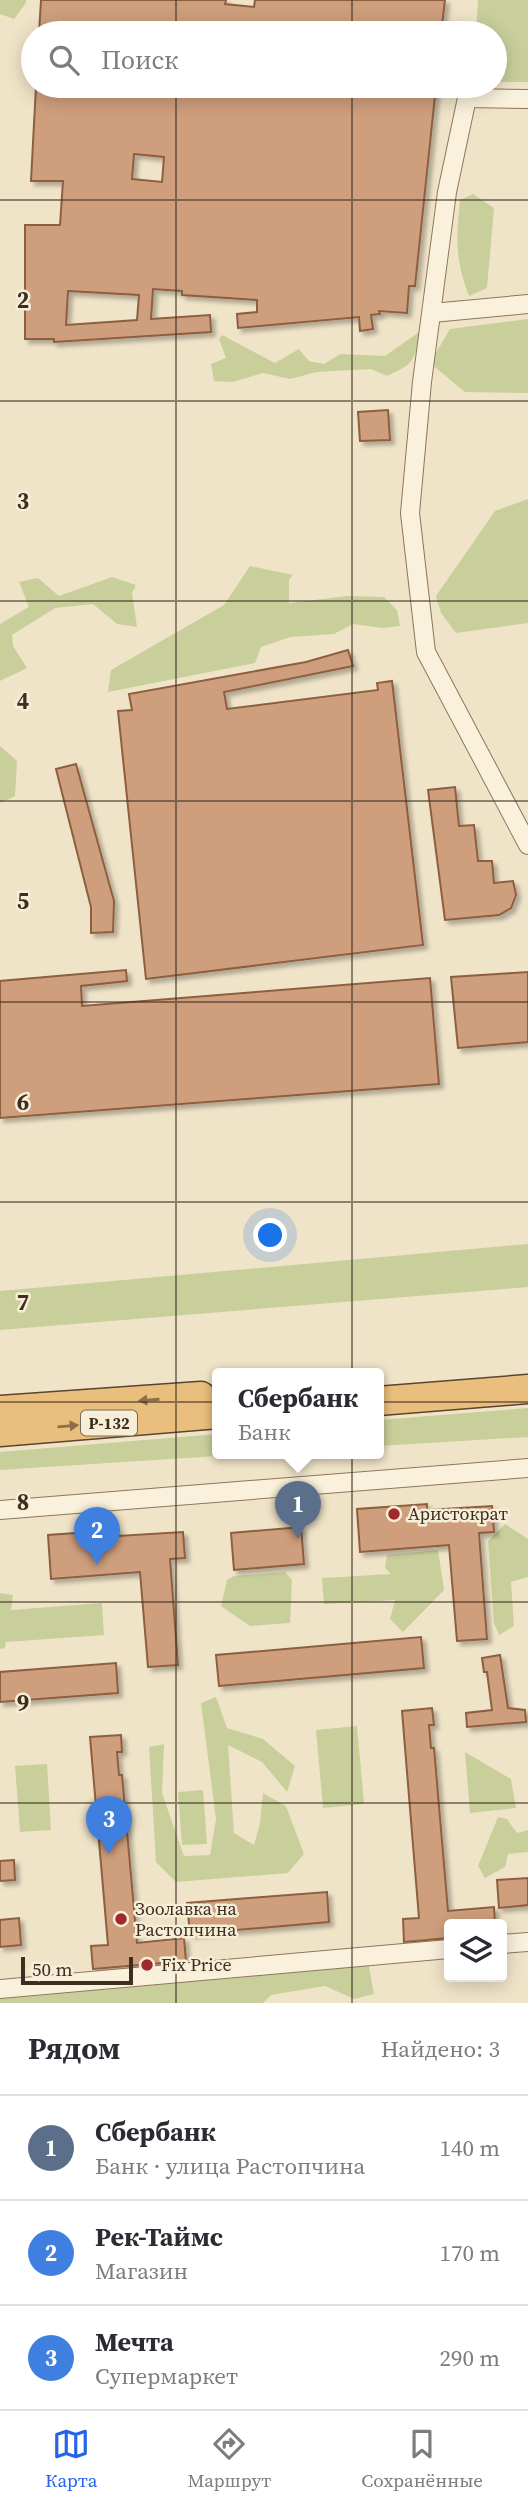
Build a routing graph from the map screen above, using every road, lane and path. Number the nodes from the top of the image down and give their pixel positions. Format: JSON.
{"nodes":[{"id":1,"x":524,"y":99,"type":"edge"},
{"id":2,"x":528,"y":304,"type":"edge"},
{"id":3,"x":432,"y":313,"type":"junction"},
{"id":4,"x":528,"y":845,"type":"edge"},
{"id":5,"x":528,"y":1372,"type":"edge"},
{"id":6,"x":384,"y":1383,"type":"edge"},
{"id":7,"x":528,"y":1389,"type":"edge"},
{"id":8,"x":212,"y":1395,"type":"edge"},
{"id":9,"x":0,"y":1396,"type":"edge"},
{"id":10,"x":384,"y":1401,"type":"edge"},
{"id":11,"x":78,"y":1405,"type":"junction"},
{"id":12,"x":0,"y":1410,"type":"edge"},
{"id":13,"x":212,"y":1414,"type":"edge"},
{"id":14,"x":0,"y":1432,"type":"edge"},
{"id":15,"x":528,"y":1468,"type":"edge"},
{"id":16,"x":0,"y":1510,"type":"edge"},
{"id":17,"x":528,"y":1942,"type":"edge"},
{"id":18,"x":507,"y":1944,"type":"edge"},
{"id":19,"x":444,"y":1949,"type":"edge"},
{"id":20,"x":0,"y":1989,"type":"edge"}],
"edges":[{"from":1,"to":3,"type":"street"},
{"from":2,"to":3,"type":"street"},
{"from":3,"to":4,"type":"street"},
{"from":5,"to":6,"type":"highway"},
{"from":7,"to":10,"type":"highway"},
{"from":8,"to":11,"type":"highway","number":"Р-132","one_way":true},
{"from":9,"to":11,"type":"street"},
{"from":11,"to":12,"type":"highway","number":"Р-132"},
{"from":14,"to":13,"type":"highway","number":"Р-132","one_way":true},
{"from":15,"to":16,"type":"street"},
{"from":17,"to":18,"type":"street"},
{"from":19,"to":20,"type":"street"}]}
